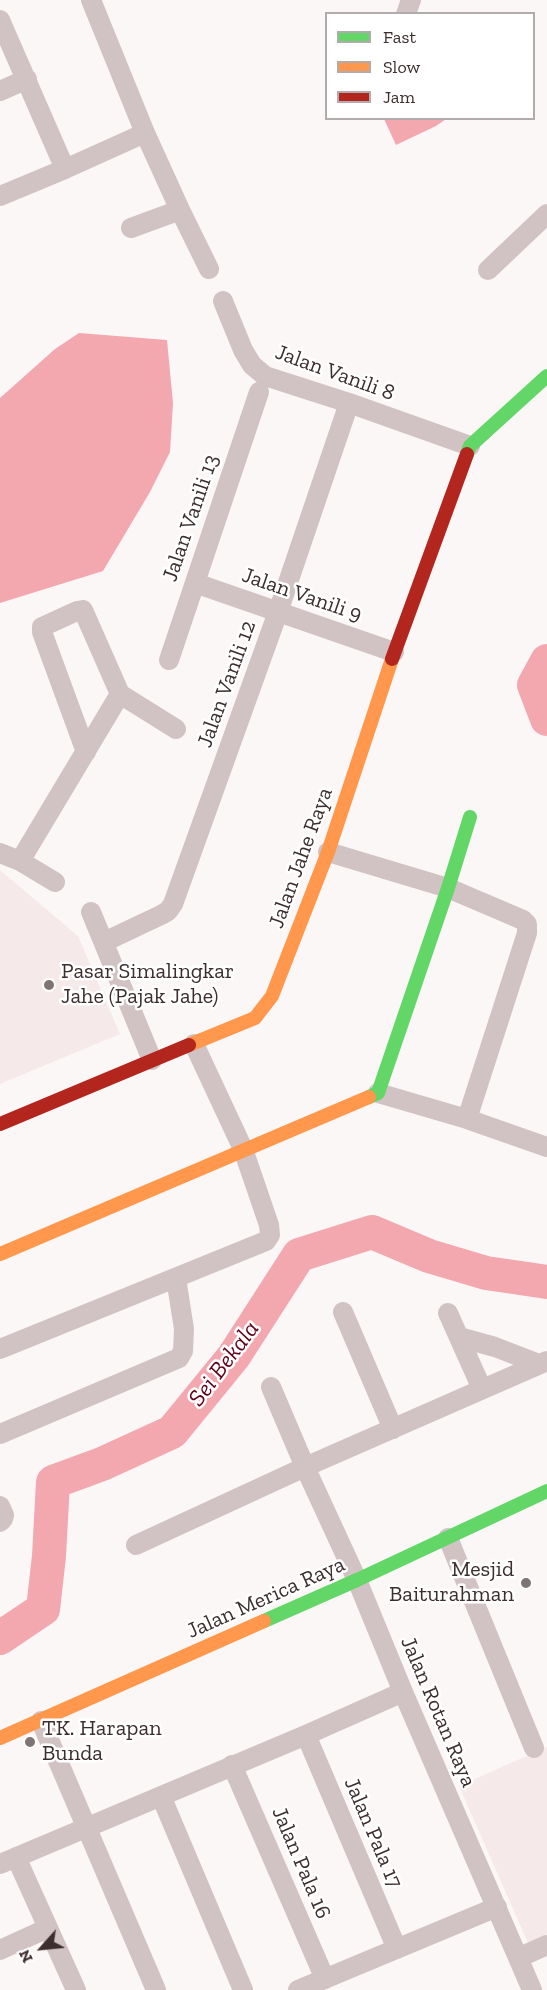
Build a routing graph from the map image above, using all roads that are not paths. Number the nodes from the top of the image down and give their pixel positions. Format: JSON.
{"nodes":[{"id":1,"x":91,"y":0,"type":"edge"},
{"id":2,"x":0,"y":20,"type":"edge"},
{"id":3,"x":27,"y":79,"type":"junction"},
{"id":4,"x":0,"y":91,"type":"edge"},
{"id":5,"x":145,"y":133,"type":"junction"},
{"id":6,"x":64,"y":169,"type":"junction"},
{"id":7,"x":0,"y":196,"type":"edge"},
{"id":8,"x":180,"y":210,"type":"junction"},
{"id":9,"x":547,"y":214,"type":"edge"},
{"id":10,"x":131,"y":228,"type":"dead end"},
{"id":11,"x":209,"y":269,"type":"dead end"},
{"id":12,"x":488,"y":270,"type":"dead end"},
{"id":13,"x":224,"y":301,"type":"dead end"},
{"id":14,"x":547,"y":376,"type":"edge"},
{"id":15,"x":259,"y":392,"type":"dead end"},
{"id":16,"x":349,"y":403,"type":"junction"},
{"id":17,"x":470,"y":446,"type":"junction"},
{"id":18,"x":195,"y":583,"type":"junction"},
{"id":19,"x":278,"y":612,"type":"junction"},
{"id":20,"x":394,"y":652,"type":"junction"},
{"id":21,"x":169,"y":660,"type":"dead end"},
{"id":22,"x":120,"y":694,"type":"junction"},
{"id":23,"x":176,"y":729,"type":"dead end"},
{"id":24,"x":87,"y":752,"type":"junction"},
{"id":25,"x":470,"y":817,"type":"dead end"},
{"id":26,"x":328,"y":852,"type":"junction"},
{"id":27,"x":0,"y":853,"type":"edge"},
{"id":28,"x":20,"y":861,"type":"junction"},
{"id":29,"x":55,"y":882,"type":"dead end"},
{"id":30,"x":448,"y":888,"type":"junction"},
{"id":31,"x":91,"y":912,"type":"dead end"},
{"id":32,"x":104,"y":942,"type":"junction"},
{"id":33,"x":194,"y":1044,"type":"junction"},
{"id":34,"x":152,"y":1060,"type":"junction"},
{"id":35,"x":378,"y":1093,"type":"junction"},
{"id":36,"x":467,"y":1119,"type":"junction"},
{"id":37,"x":0,"y":1124,"type":"edge"},
{"id":38,"x":547,"y":1147,"type":"edge"},
{"id":39,"x":243,"y":1149,"type":"junction"},
{"id":40,"x":0,"y":1254,"type":"edge"},
{"id":41,"x":176,"y":1278,"type":"junction"},
{"id":42,"x":343,"y":1312,"type":"dead end"},
{"id":43,"x":448,"y":1313,"type":"dead end"},
{"id":44,"x":459,"y":1337,"type":"junction"},
{"id":45,"x":0,"y":1349,"type":"edge"},
{"id":46,"x":543,"y":1362,"type":"edge"},
{"id":47,"x":272,"y":1387,"type":"dead end"},
{"id":48,"x":482,"y":1389,"type":"junction"},
{"id":49,"x":393,"y":1429,"type":"junction"},
{"id":50,"x":0,"y":1434,"type":"edge"},
{"id":51,"x":305,"y":1467,"type":"junction"},
{"id":52,"x":547,"y":1491,"type":"edge"},
{"id":53,"x":0,"y":1506,"type":"edge"},
{"id":54,"x":0,"y":1522,"type":"edge"},
{"id":55,"x":448,"y":1538,"type":"junction"},
{"id":56,"x":136,"y":1545,"type":"dead end"},
{"id":57,"x":357,"y":1580,"type":"junction"},
{"id":58,"x":403,"y":1692,"type":"junction"},
{"id":59,"x":40,"y":1721,"type":"junction"},
{"id":60,"x":306,"y":1735,"type":"junction"},
{"id":61,"x":0,"y":1738,"type":"edge"},
{"id":62,"x":534,"y":1748,"type":"dead end"},
{"id":63,"x":232,"y":1765,"type":"junction"},
{"id":64,"x":161,"y":1796,"type":"junction"},
{"id":65,"x":87,"y":1827,"type":"junction"},
{"id":66,"x":8,"y":1860,"type":"edge"},
{"id":67,"x":497,"y":1907,"type":"junction"},
{"id":68,"x":48,"y":1928,"type":"junction"},
{"id":69,"x":547,"y":1945,"type":"edge"},
{"id":70,"x":397,"y":1949,"type":"junction"},
{"id":71,"x":0,"y":1950,"type":"edge"},
{"id":72,"x":518,"y":1958,"type":"junction"},
{"id":73,"x":325,"y":1979,"type":"junction"},
{"id":74,"x":76,"y":1990,"type":"edge"},
{"id":75,"x":156,"y":1990,"type":"edge"},
{"id":76,"x":243,"y":1990,"type":"edge"},
{"id":77,"x":298,"y":1990,"type":"edge"},
{"id":78,"x":532,"y":1990,"type":"edge"}],
"edges":[{"from":1,"to":5,"type":"street"},
{"from":2,"to":3,"type":"street"},
{"from":3,"to":4,"type":"street"},
{"from":3,"to":6,"type":"street"},
{"from":5,"to":6,"type":"street"},
{"from":5,"to":8,"type":"street"},
{"from":6,"to":7,"type":"street"},
{"from":8,"to":10,"type":"street"},
{"from":8,"to":11,"type":"street"},
{"from":9,"to":12,"type":"street"},
{"from":13,"to":16,"type":"street","name":"Jalan Vanili 8"},
{"from":14,"to":17,"type":"street"},
{"from":15,"to":18,"type":"street","name":"Jalan Vanili 13"},
{"from":16,"to":17,"type":"street","name":"Jalan Vanili 8"},
{"from":16,"to":19,"type":"street","name":"Jalan Vanili 12"},
{"from":17,"to":20,"type":"street","name":"Jalan Jahe Raya"},
{"from":18,"to":19,"type":"street","name":"Jalan Vanili 9"},
{"from":18,"to":21,"type":"street","name":"Jalan Vanili 13"},
{"from":19,"to":20,"type":"street","name":"Jalan Vanili 9"},
{"from":19,"to":32,"type":"street","name":"Jalan Vanili 12"},
{"from":20,"to":26,"type":"street","name":"Jalan Jahe Raya"},
{"from":22,"to":23,"type":"street"},
{"from":22,"to":24,"type":"street"},
{"from":22,"to":24,"type":"street"},
{"from":24,"to":28,"type":"street"},
{"from":25,"to":30,"type":"street"},
{"from":26,"to":30,"type":"street"},
{"from":26,"to":33,"type":"street","name":"Jalan Jahe Raya"},
{"from":27,"to":28,"type":"street"},
{"from":28,"to":29,"type":"street"},
{"from":30,"to":35,"type":"street"},
{"from":30,"to":36,"type":"street"},
{"from":31,"to":32,"type":"street"},
{"from":32,"to":34,"type":"street"},
{"from":33,"to":34,"type":"street","name":"Jalan Jahe Raya"},
{"from":33,"to":39,"type":"street"},
{"from":34,"to":37,"type":"street","name":"Jalan Jahe Raya"},
{"from":35,"to":36,"type":"street"},
{"from":35,"to":39,"type":"street"},
{"from":36,"to":38,"type":"street"},
{"from":39,"to":40,"type":"street"},
{"from":39,"to":41,"type":"street"},
{"from":41,"to":45,"type":"street"},
{"from":41,"to":50,"type":"street"},
{"from":42,"to":49,"type":"street"},
{"from":43,"to":44,"type":"street"},
{"from":44,"to":46,"type":"street"},
{"from":44,"to":48,"type":"street"},
{"from":46,"to":48,"type":"street"},
{"from":47,"to":51,"type":"street","name":"Jalan Rotan Raya"},
{"from":48,"to":49,"type":"street"},
{"from":49,"to":51,"type":"street"},
{"from":51,"to":56,"type":"street"},
{"from":51,"to":57,"type":"street","name":"Jalan Rotan Raya"},
{"from":52,"to":55,"type":"street","name":"Jalan Merica Raya"},
{"from":53,"to":54,"type":"street"},
{"from":55,"to":57,"type":"street","name":"Jalan Merica Raya"},
{"from":55,"to":62,"type":"street"},
{"from":57,"to":58,"type":"street","name":"Jalan Rotan Raya"},
{"from":57,"to":59,"type":"street","name":"Jalan Merica Raya"},
{"from":58,"to":60,"type":"street"},
{"from":58,"to":67,"type":"street","name":"Jalan Rotan Raya"},
{"from":59,"to":61,"type":"street","name":"Jalan Merica Raya"},
{"from":59,"to":65,"type":"street"},
{"from":60,"to":63,"type":"street"},
{"from":60,"to":70,"type":"street","name":"Jalan Pala 17"},
{"from":63,"to":64,"type":"street"},
{"from":63,"to":73,"type":"street","name":"Jalan Pala 16"},
{"from":64,"to":65,"type":"street"},
{"from":64,"to":76,"type":"street"},
{"from":65,"to":66,"type":"street"},
{"from":65,"to":75,"type":"street"},
{"from":66,"to":68,"type":"street"},
{"from":67,"to":70,"type":"street"},
{"from":67,"to":72,"type":"street","name":"Jalan Rotan Raya"},
{"from":68,"to":71,"type":"street"},
{"from":68,"to":74,"type":"street"},
{"from":69,"to":72,"type":"street"},
{"from":70,"to":73,"type":"street"},
{"from":72,"to":78,"type":"street","name":"Jalan Rotan Raya"},
{"from":73,"to":77,"type":"street"}]}
